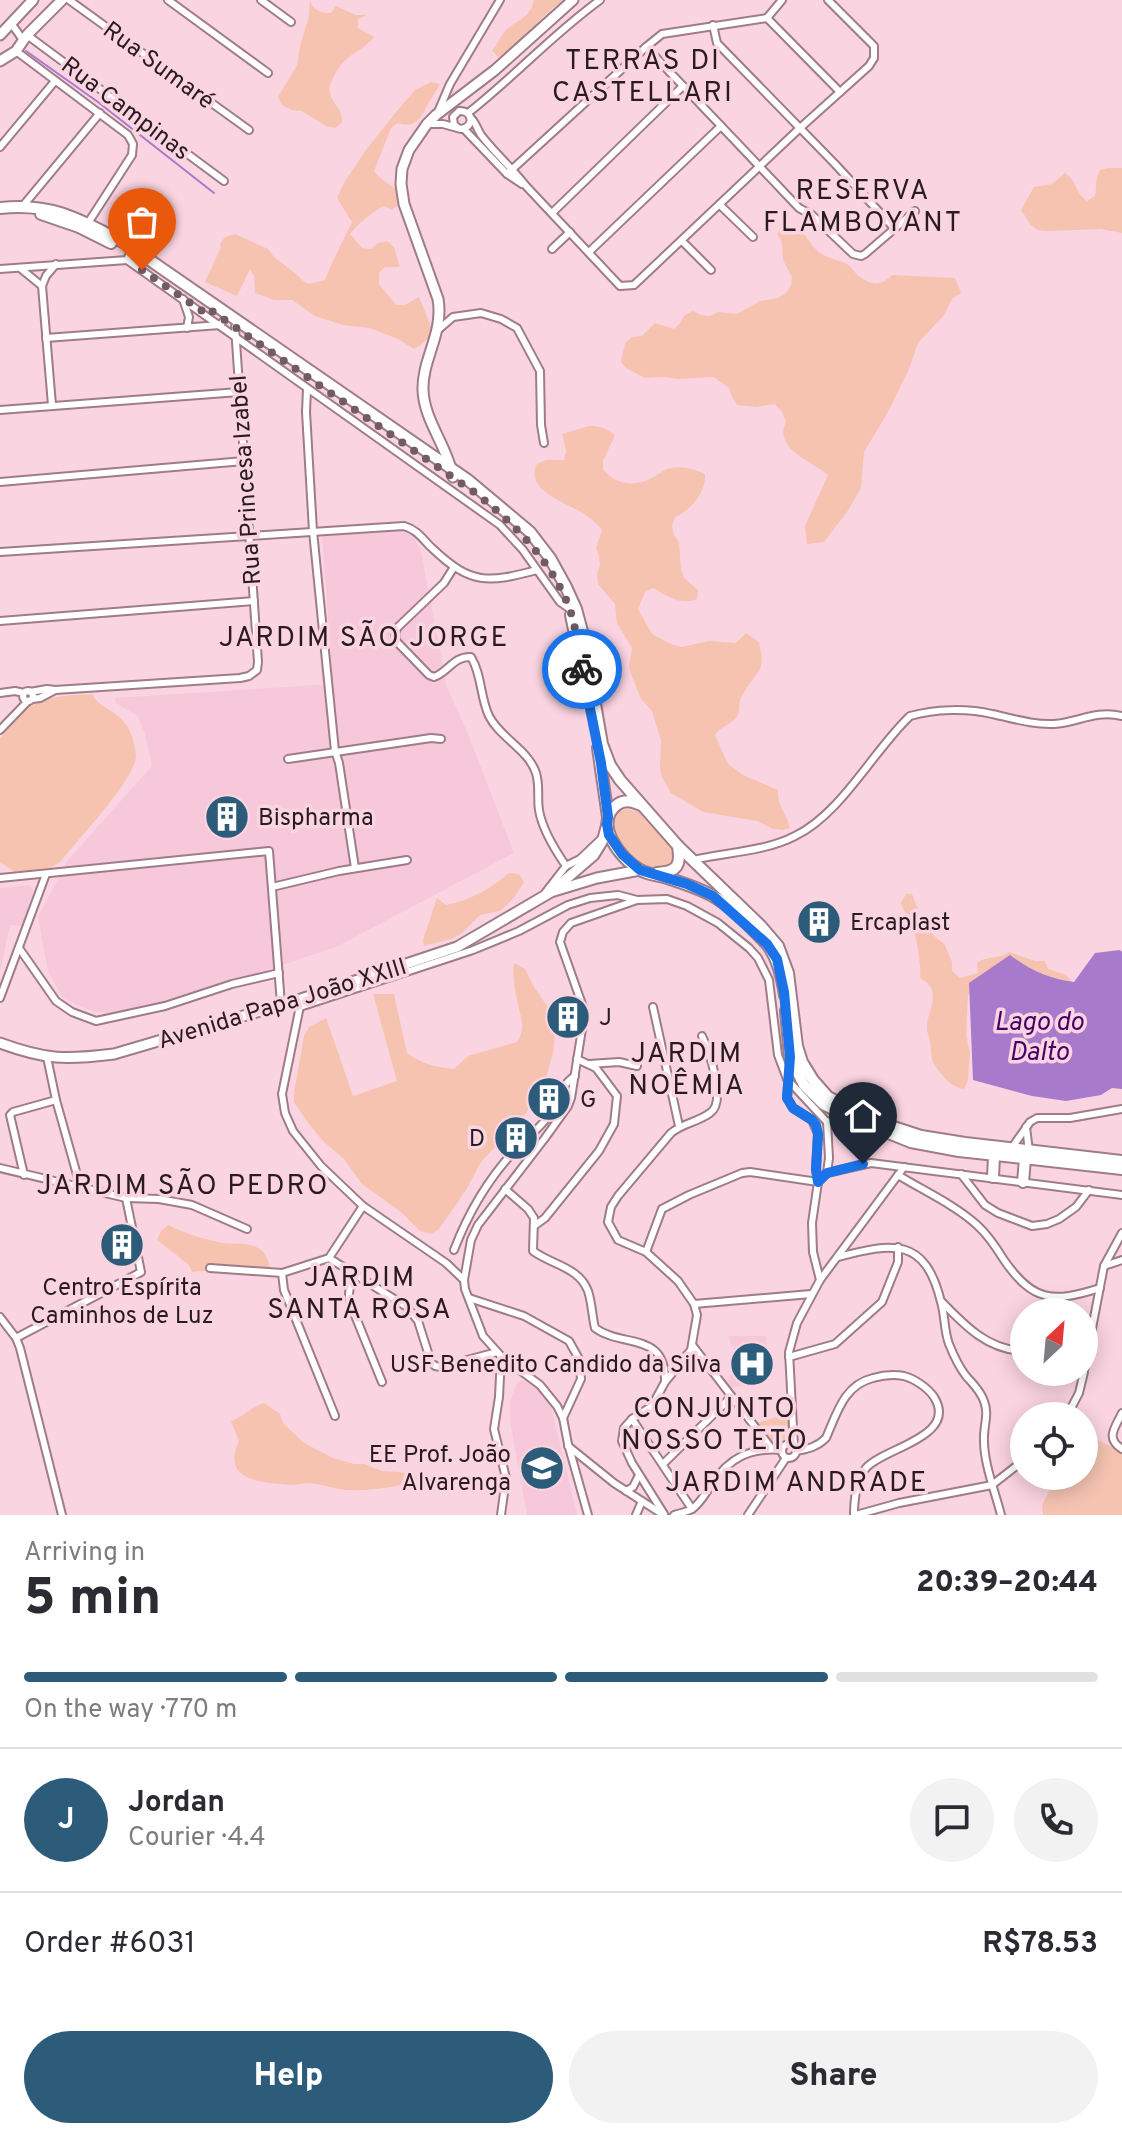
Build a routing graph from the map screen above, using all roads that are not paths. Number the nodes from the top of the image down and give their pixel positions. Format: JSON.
{"nodes":[{"id":1,"x":33,"y":0,"type":"edge"},
{"id":2,"x":62,"y":0,"type":"edge"},
{"id":3,"x":69,"y":0,"type":"edge"},
{"id":4,"x":168,"y":0,"type":"edge"},
{"id":5,"x":261,"y":0,"type":"edge"},
{"id":6,"x":500,"y":0,"type":"edge"},
{"id":7,"x":573,"y":0,"type":"edge"},
{"id":8,"x":600,"y":0,"type":"edge"},
{"id":9,"x":782,"y":0,"type":"edge"},
{"id":10,"x":828,"y":0,"type":"edge"},
{"id":11,"x":767,"y":18,"type":"junction"},
{"id":12,"x":291,"y":22,"type":"dead end"},
{"id":13,"x":11,"y":23,"type":"junction"},
{"id":14,"x":713,"y":25,"type":"junction"},
{"id":15,"x":0,"y":35,"type":"edge"},
{"id":16,"x":25,"y":37,"type":"junction"},
{"id":17,"x":646,"y":47,"type":"junction"},
{"id":18,"x":16,"y":51,"type":"junction"},
{"id":19,"x":0,"y":61,"type":"edge"},
{"id":20,"x":268,"y":73,"type":"dead end"},
{"id":21,"x":55,"y":81,"type":"junction"},
{"id":22,"x":683,"y":86,"type":"junction"},
{"id":23,"x":840,"y":92,"type":"junction"},
{"id":24,"x":453,"y":102,"type":"junction"},
{"id":25,"x":100,"y":113,"type":"junction"},
{"id":26,"x":467,"y":114,"type":"junction"},
{"id":27,"x":436,"y":115,"type":"junction"},
{"id":28,"x":427,"y":124,"type":"junction"},
{"id":29,"x":721,"y":126,"type":"junction"},
{"id":30,"x":800,"y":128,"type":"junction"},
{"id":31,"x":461,"y":129,"type":"junction"},
{"id":32,"x":249,"y":130,"type":"dead end"},
{"id":33,"x":0,"y":147,"type":"edge"},
{"id":34,"x":759,"y":167,"type":"junction"},
{"id":35,"x":510,"y":172,"type":"junction"},
{"id":36,"x":224,"y":181,"type":"dead end"},
{"id":37,"x":720,"y":205,"type":"junction"},
{"id":38,"x":22,"y":207,"type":"junction"},
{"id":39,"x":0,"y":208,"type":"edge"},
{"id":40,"x":915,"y":211,"type":"dead end"},
{"id":41,"x":552,"y":213,"type":"junction"},
{"id":42,"x":0,"y":215,"type":"edge"},
{"id":43,"x":88,"y":223,"type":"junction"},
{"id":44,"x":894,"y":228,"type":"junction"},
{"id":45,"x":570,"y":232,"type":"junction"},
{"id":46,"x":753,"y":237,"type":"dead end"},
{"id":47,"x":682,"y":241,"type":"junction"},
{"id":48,"x":552,"y":249,"type":"dead end"},
{"id":49,"x":589,"y":252,"type":"junction"},
{"id":50,"x":129,"y":257,"type":"junction"},
{"id":51,"x":56,"y":264,"type":"junction"},
{"id":52,"x":20,"y":267,"type":"junction"},
{"id":53,"x":0,"y":269,"type":"edge"},
{"id":54,"x":711,"y":270,"type":"dead end"},
{"id":55,"x":42,"y":286,"type":"junction"},
{"id":56,"x":183,"y":299,"type":"junction"},
{"id":57,"x":206,"y":306,"type":"junction"},
{"id":58,"x":189,"y":317,"type":"junction"},
{"id":59,"x":222,"y":322,"type":"junction"},
{"id":60,"x":187,"y":328,"type":"junction"},
{"id":61,"x":438,"y":330,"type":"junction"},
{"id":62,"x":235,"y":332,"type":"junction"},
{"id":63,"x":46,"y":338,"type":"junction"},
{"id":64,"x":257,"y":354,"type":"junction"},
{"id":65,"x":237,"y":360,"type":"junction"},
{"id":66,"x":307,"y":389,"type":"junction"},
{"id":67,"x":239,"y":392,"type":"junction"},
{"id":68,"x":319,"y":397,"type":"junction"},
{"id":69,"x":52,"y":405,"type":"junction"},
{"id":70,"x":0,"y":410,"type":"edge"},
{"id":71,"x":306,"y":412,"type":"junction"},
{"id":72,"x":544,"y":443,"type":"dead end"},
{"id":73,"x":444,"y":448,"type":"junction"},
{"id":74,"x":438,"y":460,"type":"junction"},
{"id":75,"x":244,"y":461,"type":"junction"},
{"id":76,"x":452,"y":474,"type":"junction"},
{"id":77,"x":0,"y":482,"type":"edge"},
{"id":78,"x":313,"y":531,"type":"junction"},
{"id":79,"x":249,"y":537,"type":"junction"},
{"id":80,"x":0,"y":552,"type":"edge"},
{"id":81,"x":454,"y":567,"type":"junction"},
{"id":82,"x":537,"y":570,"type":"junction"},
{"id":83,"x":254,"y":601,"type":"junction"},
{"id":84,"x":570,"y":609,"type":"junction"},
{"id":85,"x":0,"y":621,"type":"edge"},
{"id":86,"x":4,"y":692,"type":"edge"},
{"id":87,"x":27,"y":697,"type":"junction"},
{"id":88,"x":1122,"y":716,"type":"edge"},
{"id":89,"x":3,"y":723,"type":"edge"},
{"id":90,"x":0,"y":730,"type":"edge"},
{"id":91,"x":441,"y":739,"type":"dead end"},
{"id":92,"x":335,"y":751,"type":"junction"},
{"id":93,"x":288,"y":759,"type":"dead end"},
{"id":94,"x":643,"y":806,"type":"junction"},
{"id":95,"x":607,"y":820,"type":"junction"},
{"id":96,"x":605,"y":837,"type":"junction"},
{"id":97,"x":678,"y":846,"type":"junction"},
{"id":98,"x":407,"y":860,"type":"dead end"},
{"id":99,"x":693,"y":860,"type":"junction"},
{"id":100,"x":566,"y":866,"type":"junction"},
{"id":101,"x":355,"y":868,"type":"junction"},
{"id":102,"x":646,"y":872,"type":"junction"},
{"id":103,"x":46,"y":874,"type":"junction"},
{"id":104,"x":0,"y":878,"type":"edge"},
{"id":105,"x":272,"y":887,"type":"junction"},
{"id":106,"x":546,"y":895,"type":"junction"},
{"id":107,"x":637,"y":900,"type":"junction"},
{"id":108,"x":19,"y":948,"type":"junction"},
{"id":109,"x":279,"y":973,"type":"junction"},
{"id":110,"x":0,"y":998,"type":"edge"},
{"id":111,"x":300,"y":1003,"type":"junction"},
{"id":112,"x":281,"y":1004,"type":"junction"},
{"id":113,"x":653,"y":1007,"type":"dead end"},
{"id":114,"x":702,"y":1036,"type":"dead end"},
{"id":115,"x":0,"y":1043,"type":"edge"},
{"id":116,"x":47,"y":1057,"type":"junction"},
{"id":117,"x":790,"y":1057,"type":"junction"},
{"id":118,"x":577,"y":1059,"type":"junction"},
{"id":119,"x":587,"y":1064,"type":"junction"},
{"id":120,"x":637,"y":1066,"type":"dead end"},
{"id":121,"x":575,"y":1076,"type":"junction"},
{"id":122,"x":787,"y":1079,"type":"junction"},
{"id":123,"x":56,"y":1100,"type":"junction"},
{"id":124,"x":823,"y":1104,"type":"junction"},
{"id":125,"x":1122,"y":1109,"type":"edge"},
{"id":126,"x":827,"y":1122,"type":"junction"},
{"id":127,"x":679,"y":1126,"type":"junction"},
{"id":128,"x":1026,"y":1127,"type":"junction"},
{"id":129,"x":1011,"y":1149,"type":"junction"},
{"id":130,"x":1027,"y":1155,"type":"junction"},
{"id":131,"x":994,"y":1156,"type":"junction"},
{"id":132,"x":1122,"y":1161,"type":"edge"},
{"id":133,"x":904,"y":1167,"type":"junction"},
{"id":134,"x":0,"y":1168,"type":"edge"},
{"id":135,"x":1122,"y":1169,"type":"edge"},
{"id":136,"x":827,"y":1173,"type":"junction"},
{"id":137,"x":961,"y":1174,"type":"junction"},
{"id":138,"x":24,"y":1175,"type":"junction"},
{"id":139,"x":898,"y":1175,"type":"junction"},
{"id":140,"x":993,"y":1177,"type":"junction"},
{"id":141,"x":818,"y":1182,"type":"junction"},
{"id":142,"x":1023,"y":1182,"type":"junction"},
{"id":143,"x":81,"y":1189,"type":"junction"},
{"id":144,"x":505,"y":1189,"type":"junction"},
{"id":145,"x":1089,"y":1190,"type":"junction"},
{"id":146,"x":1122,"y":1195,"type":"edge"},
{"id":147,"x":126,"y":1198,"type":"junction"},
{"id":148,"x":363,"y":1206,"type":"junction"},
{"id":149,"x":534,"y":1226,"type":"junction"},
{"id":150,"x":247,"y":1229,"type":"dead end"},
{"id":151,"x":1122,"y":1233,"type":"edge"},
{"id":152,"x":898,"y":1247,"type":"junction"},
{"id":153,"x":454,"y":1250,"type":"dead end"},
{"id":154,"x":646,"y":1252,"type":"junction"},
{"id":155,"x":838,"y":1257,"type":"junction"},
{"id":156,"x":329,"y":1258,"type":"junction"},
{"id":157,"x":1122,"y":1260,"type":"edge"},
{"id":158,"x":446,"y":1263,"type":"junction"},
{"id":159,"x":1104,"y":1266,"type":"junction"},
{"id":160,"x":210,"y":1268,"type":"dead end"},
{"id":161,"x":465,"y":1268,"type":"junction"},
{"id":162,"x":282,"y":1273,"type":"junction"},
{"id":163,"x":356,"y":1274,"type":"junction"},
{"id":164,"x":464,"y":1280,"type":"junction"},
{"id":165,"x":820,"y":1280,"type":"junction"},
{"id":166,"x":1100,"y":1288,"type":"junction"},
{"id":167,"x":811,"y":1294,"type":"junction"},
{"id":168,"x":469,"y":1298,"type":"junction"},
{"id":169,"x":1098,"y":1298,"type":"edge"},
{"id":170,"x":941,"y":1301,"type":"junction"},
{"id":171,"x":694,"y":1304,"type":"junction"},
{"id":172,"x":0,"y":1317,"type":"edge"},
{"id":173,"x":16,"y":1338,"type":"junction"},
{"id":174,"x":693,"y":1346,"type":"junction"},
{"id":175,"x":1010,"y":1349,"type":"edge"},
{"id":176,"x":499,"y":1354,"type":"junction"},
{"id":177,"x":789,"y":1357,"type":"junction"},
{"id":178,"x":382,"y":1382,"type":"dead end"},
{"id":179,"x":665,"y":1382,"type":"junction"},
{"id":180,"x":731,"y":1397,"type":"junction"},
{"id":181,"x":1122,"y":1413,"type":"edge"},
{"id":182,"x":335,"y":1416,"type":"dead end"},
{"id":183,"x":563,"y":1418,"type":"junction"},
{"id":184,"x":632,"y":1419,"type":"junction"},
{"id":185,"x":568,"y":1446,"type":"junction"},
{"id":186,"x":772,"y":1449,"type":"junction"},
{"id":187,"x":795,"y":1449,"type":"junction"},
{"id":188,"x":1122,"y":1449,"type":"edge"},
{"id":189,"x":782,"y":1450,"type":"junction"},
{"id":190,"x":786,"y":1458,"type":"junction"},
{"id":191,"x":663,"y":1464,"type":"junction"},
{"id":192,"x":592,"y":1466,"type":"junction"},
{"id":193,"x":1010,"y":1471,"type":"edge"},
{"id":194,"x":639,"y":1475,"type":"junction"},
{"id":195,"x":577,"y":1479,"type":"junction"},
{"id":196,"x":992,"y":1485,"type":"junction"},
{"id":197,"x":626,"y":1491,"type":"junction"},
{"id":198,"x":642,"y":1501,"type":"junction"},
{"id":199,"x":692,"y":1509,"type":"junction"},
{"id":200,"x":62,"y":1515,"type":"edge"},
{"id":201,"x":501,"y":1515,"type":"edge"},
{"id":202,"x":588,"y":1515,"type":"edge"},
{"id":203,"x":636,"y":1515,"type":"edge"},
{"id":204,"x":669,"y":1515,"type":"edge"},
{"id":205,"x":748,"y":1515,"type":"edge"},
{"id":206,"x":855,"y":1515,"type":"edge"},
{"id":207,"x":1001,"y":1515,"type":"edge"}],
"edges":[{"from":1,"to":13,"type":"main road"},
{"from":2,"to":16,"type":"main road"},
{"from":3,"to":32,"type":"street","name":"Rua Sumaré"},
{"from":4,"to":20,"type":"street"},
{"from":5,"to":12,"type":"street"},
{"from":6,"to":27,"type":"street"},
{"from":7,"to":24,"type":"main road"},
{"from":8,"to":26,"type":"street"},
{"from":9,"to":11,"type":"street"},
{"from":10,"to":23,"type":"street"},
{"from":11,"to":14,"type":"street"},
{"from":11,"to":23,"type":"street"},
{"from":13,"to":15,"type":"main road"},
{"from":13,"to":16,"type":"street","name":"Rua Campinas"},
{"from":14,"to":17,"type":"street"},
{"from":14,"to":30,"type":"street"},
{"from":16,"to":18,"type":"main road"},
{"from":16,"to":36,"type":"street","name":"Rua Campinas"},
{"from":17,"to":22,"type":"street"},
{"from":17,"to":35,"type":"street"},
{"from":18,"to":19,"type":"main road"},
{"from":18,"to":21,"type":"street"},
{"from":21,"to":25,"type":"street"},
{"from":21,"to":33,"type":"street"},
{"from":22,"to":29,"type":"street"},
{"from":22,"to":41,"type":"street"},
{"from":23,"to":30,"type":"street"},
{"from":24,"to":26,"type":"street"},
{"from":24,"to":27,"type":"main road"},
{"from":25,"to":38,"type":"street"},
{"from":25,"to":43,"type":"street"},
{"from":26,"to":31,"type":"street"},
{"from":26,"to":31,"type":"street"},
{"from":26,"to":35,"type":"street"},
{"from":27,"to":28,"type":"main road"},
{"from":28,"to":31,"type":"street"},
{"from":28,"to":61,"type":"main road"},
{"from":29,"to":34,"type":"street"},
{"from":29,"to":49,"type":"street"},
{"from":30,"to":34,"type":"street"},
{"from":30,"to":44,"type":"street"},
{"from":31,"to":35,"type":"street"},
{"from":34,"to":37,"type":"street"},
{"from":34,"to":44,"type":"street"},
{"from":35,"to":41,"type":"street"},
{"from":37,"to":46,"type":"street"},
{"from":37,"to":47,"type":"street"},
{"from":38,"to":39,"type":"main road"},
{"from":38,"to":43,"type":"main road"},
{"from":40,"to":44,"type":"street"},
{"from":41,"to":45,"type":"street"},
{"from":42,"to":50,"type":"main road"},
{"from":43,"to":57,"type":"main road"},
{"from":45,"to":48,"type":"street"},
{"from":45,"to":49,"type":"street"},
{"from":47,"to":49,"type":"street"},
{"from":47,"to":54,"type":"street"},
{"from":50,"to":51,"type":"street"},
{"from":50,"to":56,"type":"street"},
{"from":50,"to":57,"type":"main road"},
{"from":51,"to":52,"type":"street"},
{"from":51,"to":55,"type":"street"},
{"from":52,"to":53,"type":"street"},
{"from":52,"to":55,"type":"street"},
{"from":55,"to":63,"type":"street"},
{"from":56,"to":57,"type":"street"},
{"from":56,"to":58,"type":"street"},
{"from":57,"to":58,"type":"street"},
{"from":57,"to":59,"type":"main road"},
{"from":57,"to":74,"type":"main road"},
{"from":58,"to":60,"type":"street"},
{"from":59,"to":60,"type":"street"},
{"from":59,"to":62,"type":"main road"},
{"from":60,"to":63,"type":"street"},
{"from":61,"to":72,"type":"street"},
{"from":61,"to":73,"type":"main road"},
{"from":62,"to":64,"type":"street"},
{"from":62,"to":65,"type":"street","name":"Rua Princesa Izabel"},
{"from":62,"to":76,"type":"main road"},
{"from":63,"to":69,"type":"street"},
{"from":64,"to":65,"type":"street"},
{"from":64,"to":66,"type":"street"},
{"from":65,"to":67,"type":"street","name":"Rua Princesa Izabel"},
{"from":66,"to":68,"type":"street"},
{"from":66,"to":71,"type":"street"},
{"from":67,"to":69,"type":"street"},
{"from":67,"to":75,"type":"street","name":"Rua Princesa Izabel"},
{"from":68,"to":71,"type":"street"},
{"from":68,"to":82,"type":"street"},
{"from":69,"to":70,"type":"street"},
{"from":71,"to":78,"type":"street"},
{"from":73,"to":74,"type":"main road"},
{"from":73,"to":76,"type":"main road"},
{"from":74,"to":76,"type":"main road"},
{"from":75,"to":77,"type":"street"},
{"from":75,"to":79,"type":"street","name":"Rua Princesa Izabel"},
{"from":76,"to":84,"type":"main road"},
{"from":76,"to":94,"type":"main road"},
{"from":78,"to":79,"type":"street"},
{"from":78,"to":81,"type":"street"},
{"from":78,"to":92,"type":"street"},
{"from":79,"to":80,"type":"street"},
{"from":79,"to":83,"type":"street","name":"Rua Princesa Izabel"},
{"from":81,"to":82,"type":"street"},
{"from":81,"to":100,"type":"street"},
{"from":82,"to":84,"type":"street"},
{"from":83,"to":85,"type":"street"},
{"from":83,"to":87,"type":"street","name":"Rua Princesa Izabel"},
{"from":84,"to":95,"type":"main road"},
{"from":86,"to":87,"type":"street"},
{"from":87,"to":89,"type":"street"},
{"from":88,"to":99,"type":"street"},
{"from":89,"to":90,"type":"street"},
{"from":91,"to":92,"type":"street"},
{"from":92,"to":93,"type":"street"},
{"from":92,"to":101,"type":"street"},
{"from":94,"to":95,"type":"main road"},
{"from":94,"to":97,"type":"main road"},
{"from":95,"to":96,"type":"main road"},
{"from":95,"to":102,"type":"main road"},
{"from":96,"to":100,"type":"street"},
{"from":96,"to":106,"type":"main road","name":"Avenida Papa João XXIII"},
{"from":97,"to":99,"type":"main road"},
{"from":97,"to":102,"type":"main road"},
{"from":98,"to":101,"type":"street"},
{"from":99,"to":129,"type":"main road"},
{"from":100,"to":106,"type":"street"},
{"from":101,"to":105,"type":"street"},
{"from":102,"to":106,"type":"main road","name":"Avenida Papa João XXIII"},
{"from":102,"to":117,"type":"main road"},
{"from":103,"to":104,"type":"street"},
{"from":103,"to":105,"type":"street"},
{"from":103,"to":108,"type":"street"},
{"from":105,"to":109,"type":"street"},
{"from":106,"to":111,"type":"main road","name":"Avenida Papa João XXIII"},
{"from":107,"to":111,"type":"street"},
{"from":107,"to":118,"type":"street"},
{"from":107,"to":122,"type":"street"},
{"from":108,"to":109,"type":"street"},
{"from":108,"to":110,"type":"street"},
{"from":109,"to":112,"type":"street"},
{"from":111,"to":112,"type":"main road","name":"Avenida Papa João XXIII"},
{"from":111,"to":148,"type":"street"},
{"from":112,"to":116,"type":"main road","name":"Avenida Papa João XXIII"},
{"from":113,"to":127,"type":"street"},
{"from":114,"to":127,"type":"street"},
{"from":115,"to":116,"type":"main road","name":"Avenida Papa João XXIII"},
{"from":116,"to":123,"type":"street"},
{"from":117,"to":122,"type":"street"},
{"from":117,"to":124,"type":"main road"},
{"from":118,"to":119,"type":"street"},
{"from":118,"to":121,"type":"street"},
{"from":119,"to":120,"type":"street"},
{"from":119,"to":149,"type":"street"},
{"from":121,"to":144,"type":"street"},
{"from":121,"to":153,"type":"street"},
{"from":122,"to":126,"type":"street"},
{"from":122,"to":141,"type":"street"},
{"from":123,"to":138,"type":"street"},
{"from":123,"to":143,"type":"street"},
{"from":124,"to":126,"type":"street"},
{"from":124,"to":131,"type":"main road"},
{"from":125,"to":128,"type":"street"},
{"from":126,"to":136,"type":"street"},
{"from":127,"to":154,"type":"street"},
{"from":128,"to":129,"type":"street"},
{"from":128,"to":130,"type":"street"},
{"from":129,"to":130,"type":"main road"},
{"from":130,"to":131,"type":"main road"},
{"from":130,"to":132,"type":"main road"},
{"from":130,"to":135,"type":"main road"},
{"from":130,"to":142,"type":"main road"},
{"from":131,"to":140,"type":"main road"},
{"from":133,"to":136,"type":"street"},
{"from":133,"to":137,"type":"street"},
{"from":133,"to":139,"type":"street"},
{"from":134,"to":138,"type":"street"},
{"from":136,"to":141,"type":"street"},
{"from":137,"to":140,"type":"street"},
{"from":137,"to":145,"type":"street"},
{"from":138,"to":143,"type":"street"},
{"from":139,"to":155,"type":"street"},
{"from":139,"to":166,"type":"street"},
{"from":140,"to":142,"type":"street"},
{"from":141,"to":154,"type":"street"},
{"from":141,"to":165,"type":"street"},
{"from":142,"to":145,"type":"street"},
{"from":143,"to":147,"type":"street"},
{"from":144,"to":149,"type":"street"},
{"from":144,"to":161,"type":"street"},
{"from":145,"to":146,"type":"street"},
{"from":147,"to":150,"type":"street"},
{"from":147,"to":173,"type":"street"},
{"from":148,"to":156,"type":"street"},
{"from":148,"to":158,"type":"street"},
{"from":149,"to":179,"type":"street"},
{"from":151,"to":159,"type":"street"},
{"from":152,"to":155,"type":"street"},
{"from":152,"to":170,"type":"street"},
{"from":152,"to":177,"type":"street"},
{"from":154,"to":171,"type":"street"},
{"from":155,"to":165,"type":"street"},
{"from":156,"to":162,"type":"street"},
{"from":156,"to":163,"type":"street"},
{"from":157,"to":159,"type":"street"},
{"from":158,"to":161,"type":"street"},
{"from":158,"to":164,"type":"street"},
{"from":159,"to":166,"type":"street"},
{"from":160,"to":162,"type":"street"},
{"from":161,"to":164,"type":"street"},
{"from":162,"to":182,"type":"street"},
{"from":163,"to":176,"type":"street"},
{"from":163,"to":178,"type":"street"},
{"from":164,"to":168,"type":"street"},
{"from":165,"to":167,"type":"street"},
{"from":166,"to":169,"type":"street"},
{"from":167,"to":171,"type":"street"},
{"from":167,"to":177,"type":"street"},
{"from":168,"to":176,"type":"street"},
{"from":168,"to":183,"type":"street"},
{"from":170,"to":175,"type":"street"},
{"from":170,"to":196,"type":"street"},
{"from":171,"to":174,"type":"street"},
{"from":172,"to":173,"type":"street"},
{"from":173,"to":200,"type":"street"},
{"from":174,"to":179,"type":"street"},
{"from":174,"to":180,"type":"street"},
{"from":176,"to":183,"type":"street"},
{"from":176,"to":201,"type":"street"},
{"from":177,"to":187,"type":"street"},
{"from":179,"to":184,"type":"street"},
{"from":180,"to":186,"type":"street"},
{"from":180,"to":191,"type":"street"},
{"from":181,"to":188,"type":"street"},
{"from":183,"to":185,"type":"street"},
{"from":184,"to":191,"type":"street"},
{"from":184,"to":194,"type":"street"},
{"from":185,"to":192,"type":"street"},
{"from":185,"to":195,"type":"street"},
{"from":186,"to":189,"type":"street"},
{"from":186,"to":199,"type":"street"},
{"from":187,"to":189,"type":"street"},
{"from":187,"to":190,"type":"street"},
{"from":187,"to":206,"type":"street"},
{"from":189,"to":190,"type":"street"},
{"from":190,"to":205,"type":"street"},
{"from":191,"to":199,"type":"street"},
{"from":192,"to":195,"type":"street"},
{"from":192,"to":197,"type":"street"},
{"from":193,"to":196,"type":"street"},
{"from":194,"to":197,"type":"street"},
{"from":194,"to":204,"type":"street"},
{"from":195,"to":202,"type":"street"},
{"from":196,"to":206,"type":"street"},
{"from":196,"to":207,"type":"street"},
{"from":197,"to":198,"type":"street"},
{"from":198,"to":203,"type":"street"},
{"from":198,"to":204,"type":"street"},
{"from":199,"to":204,"type":"street"}]}
